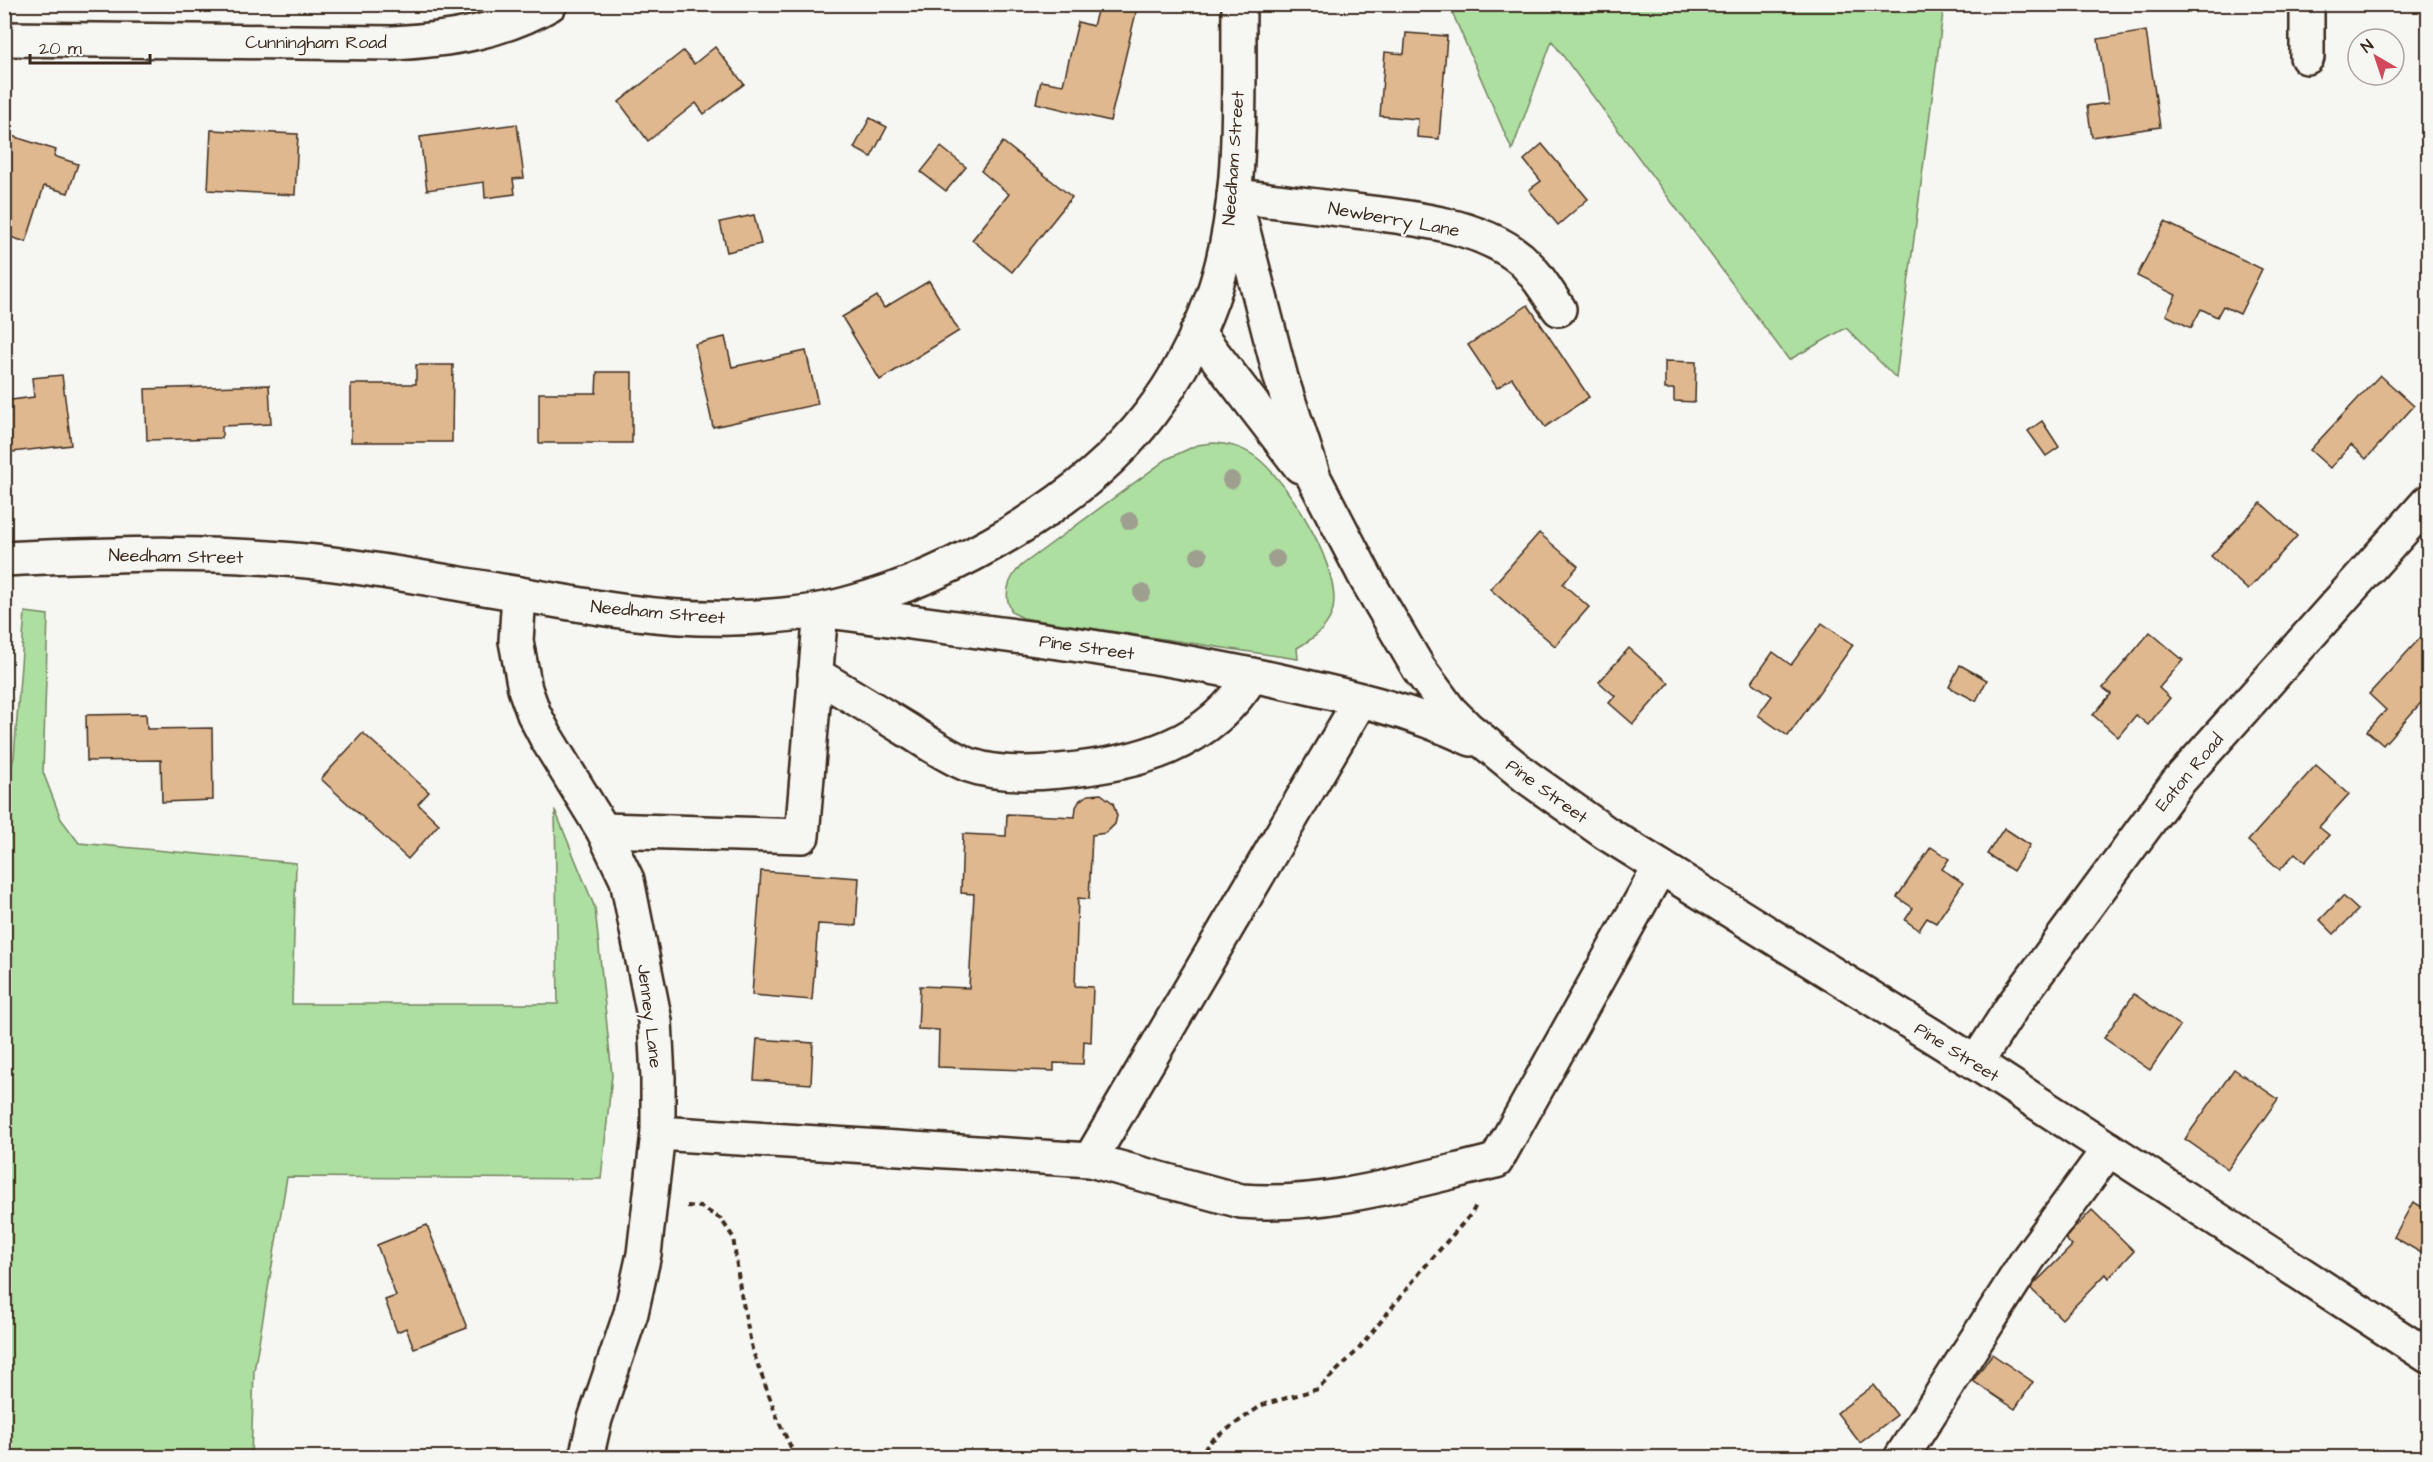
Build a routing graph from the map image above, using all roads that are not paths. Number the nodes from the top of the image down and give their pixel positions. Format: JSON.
{"nodes":[{"id":1,"x":550,"y":4,"type":"edge"},
{"id":2,"x":1239,"y":4,"type":"edge"},
{"id":3,"x":2307,"y":4,"type":"edge"},
{"id":4,"x":4,"y":39,"type":"edge"},
{"id":5,"x":2307,"y":57,"type":"dead end"},
{"id":6,"x":1234,"y":196,"type":"junction"},
{"id":7,"x":1559,"y":309,"type":"dead end"},
{"id":8,"x":1197,"y":332,"type":"junction"},
{"id":9,"x":2428,"y":502,"type":"edge"},
{"id":10,"x":1326,"y":504,"type":"junction"},
{"id":11,"x":4,"y":559,"type":"edge"},
{"id":12,"x":519,"y":594,"type":"junction"},
{"id":13,"x":821,"y":610,"type":"junction"},
{"id":14,"x":815,"y":674,"type":"junction"},
{"id":15,"x":1252,"y":675,"type":"junction"},
{"id":16,"x":1360,"y":701,"type":"junction"},
{"id":17,"x":1486,"y":746,"type":"junction"},
{"id":18,"x":603,"y":830,"type":"junction"},
{"id":19,"x":1660,"y":867,"type":"junction"},
{"id":20,"x":1976,"y":1063,"type":"junction"},
{"id":21,"x":658,"y":1132,"type":"junction"},
{"id":22,"x":2109,"y":1149,"type":"junction"},
{"id":23,"x":1090,"y":1160,"type":"junction"},
{"id":24,"x":2428,"y":1356,"type":"edge"},
{"id":25,"x":586,"y":1458,"type":"edge"},
{"id":26,"x":1901,"y":1458,"type":"edge"}],
"edges":[{"from":1,"to":4,"type":"street","name":"Cunningham Road"},
{"from":2,"to":6,"type":"street","name":"Needham Street"},
{"from":3,"to":5,"type":"street"},
{"from":6,"to":7,"type":"street","name":"Newberry Lane"},
{"from":6,"to":8,"type":"street","name":"Needham Street"},
{"from":6,"to":10,"type":"street","name":"Pine Street"},
{"from":8,"to":10,"type":"street","name":"Pine Street"},
{"from":8,"to":13,"type":"street","name":"Needham Street"},
{"from":9,"to":20,"type":"street","name":"Eaton Road"},
{"from":10,"to":17,"type":"street","name":"Pine Street"},
{"from":11,"to":12,"type":"street","name":"Needham Street"},
{"from":12,"to":13,"type":"street","name":"Needham Street"},
{"from":12,"to":18,"type":"street","name":"Jenney Lane"},
{"from":13,"to":14,"type":"street"},
{"from":13,"to":15,"type":"street","name":"Pine Street"},
{"from":14,"to":15,"type":"street"},
{"from":14,"to":18,"type":"street"},
{"from":15,"to":16,"type":"street","name":"Pine Street"},
{"from":16,"to":17,"type":"street","name":"Pine Street"},
{"from":16,"to":23,"type":"street"},
{"from":17,"to":19,"type":"street","name":"Pine Street"},
{"from":18,"to":21,"type":"street","name":"Jenney Lane"},
{"from":19,"to":20,"type":"street","name":"Pine Street"},
{"from":19,"to":23,"type":"street"},
{"from":20,"to":22,"type":"street","name":"Pine Street"},
{"from":21,"to":23,"type":"street"},
{"from":21,"to":25,"type":"street","name":"Jenney Lane"},
{"from":22,"to":24,"type":"street","name":"Pine Street"},
{"from":22,"to":26,"type":"street"}]}
